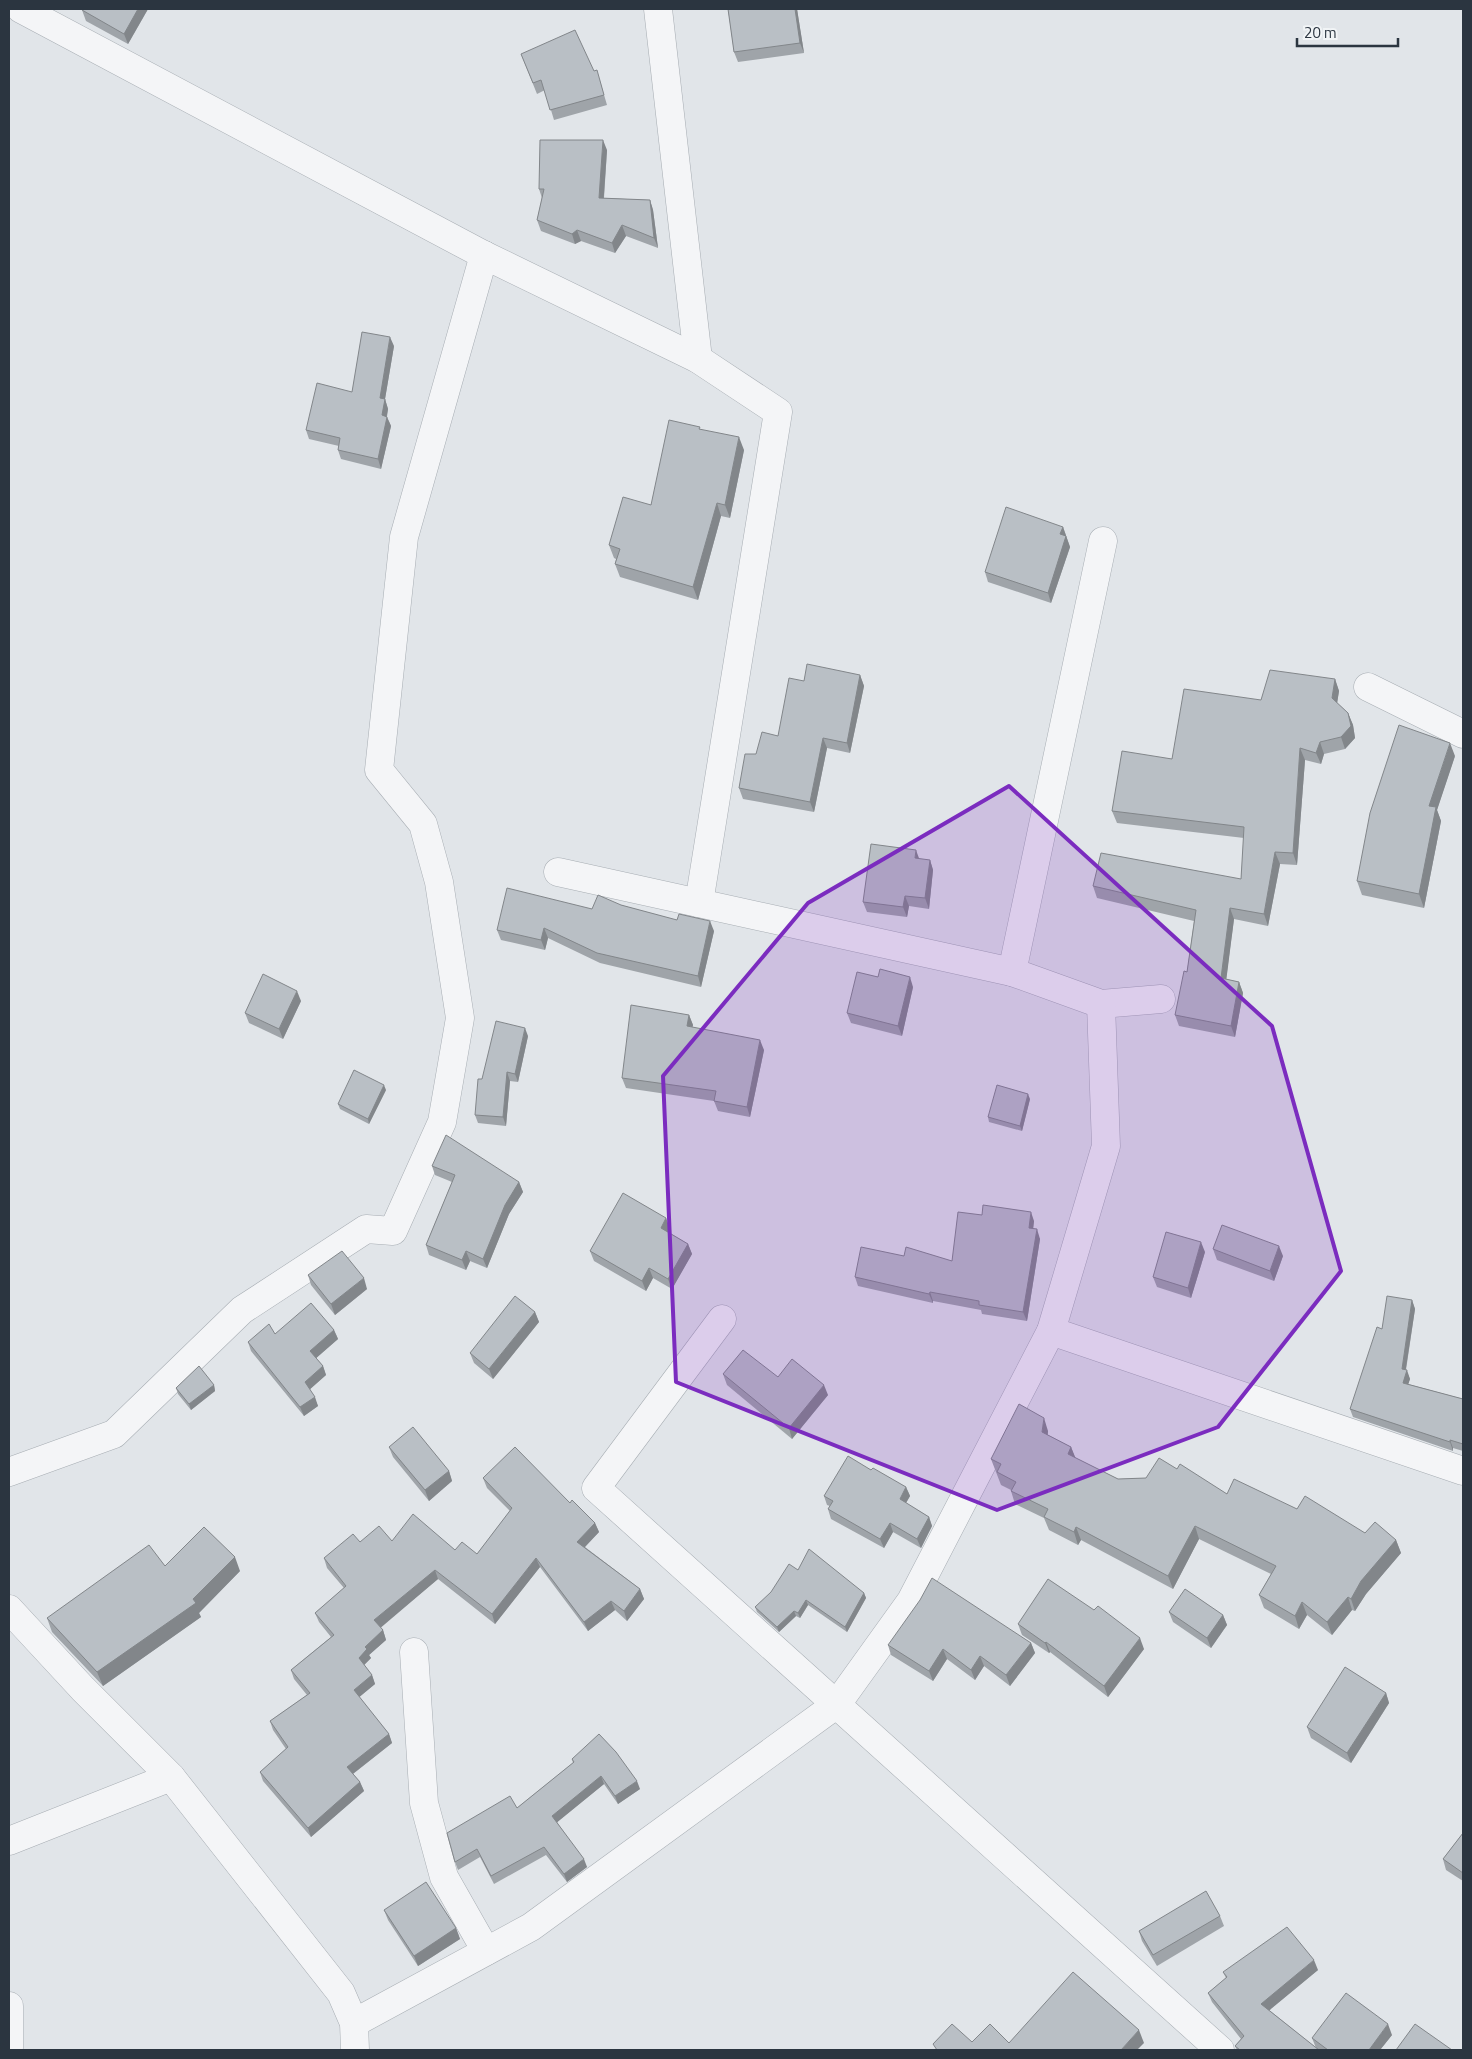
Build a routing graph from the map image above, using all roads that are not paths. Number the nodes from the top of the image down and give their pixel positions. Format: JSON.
{"nodes":[{"id":1,"x":21,"y":9,"type":"edge"},
{"id":2,"x":658,"y":9,"type":"edge"},
{"id":3,"x":484,"y":255,"type":"junction"},
{"id":4,"x":698,"y":359,"type":"junction"},
{"id":5,"x":1103,"y":541,"type":"dead end"},
{"id":6,"x":1368,"y":687,"type":"dead end"},
{"id":7,"x":1463,"y":734,"type":"edge"},
{"id":8,"x":558,"y":872,"type":"dead end"},
{"id":9,"x":699,"y":903,"type":"junction"},
{"id":10,"x":1012,"y":972,"type":"junction"},
{"id":11,"x":1161,"y":998,"type":"dead end"},
{"id":12,"x":1101,"y":1004,"type":"junction"},
{"id":13,"x":722,"y":1319,"type":"dead end"},
{"id":14,"x":1051,"y":1331,"type":"junction"},
{"id":15,"x":1463,"y":1471,"type":"edge"},
{"id":16,"x":9,"y":1472,"type":"edge"},
{"id":17,"x":9,"y":1609,"type":"edge"},
{"id":18,"x":414,"y":1652,"type":"dead end"},
{"id":19,"x":837,"y":1704,"type":"junction"},
{"id":20,"x":171,"y":1777,"type":"junction"},
{"id":21,"x":9,"y":1841,"type":"edge"},
{"id":22,"x":486,"y":1951,"type":"junction"},
{"id":23,"x":9,"y":2006,"type":"edge"},
{"id":24,"x":354,"y":2023,"type":"junction"},
{"id":25,"x":9,"y":2048,"type":"edge"},
{"id":26,"x":354,"y":2050,"type":"edge"},
{"id":27,"x":1220,"y":2050,"type":"edge"}],
"edges":[{"from":1,"to":3,"type":"street"},
{"from":2,"to":4,"type":"street"},
{"from":3,"to":4,"type":"street"},
{"from":3,"to":16,"type":"street"},
{"from":4,"to":9,"type":"street"},
{"from":5,"to":10,"type":"street"},
{"from":6,"to":7,"type":"street"},
{"from":8,"to":9,"type":"street"},
{"from":9,"to":10,"type":"street"},
{"from":10,"to":12,"type":"street"},
{"from":11,"to":12,"type":"street"},
{"from":12,"to":14,"type":"street"},
{"from":13,"to":19,"type":"street"},
{"from":14,"to":15,"type":"street"},
{"from":14,"to":19,"type":"street"},
{"from":17,"to":20,"type":"street"},
{"from":18,"to":22,"type":"street"},
{"from":19,"to":22,"type":"street"},
{"from":19,"to":27,"type":"street"},
{"from":20,"to":21,"type":"street"},
{"from":20,"to":24,"type":"street"},
{"from":22,"to":24,"type":"street"},
{"from":23,"to":25,"type":"street"},
{"from":24,"to":26,"type":"street"}]}
